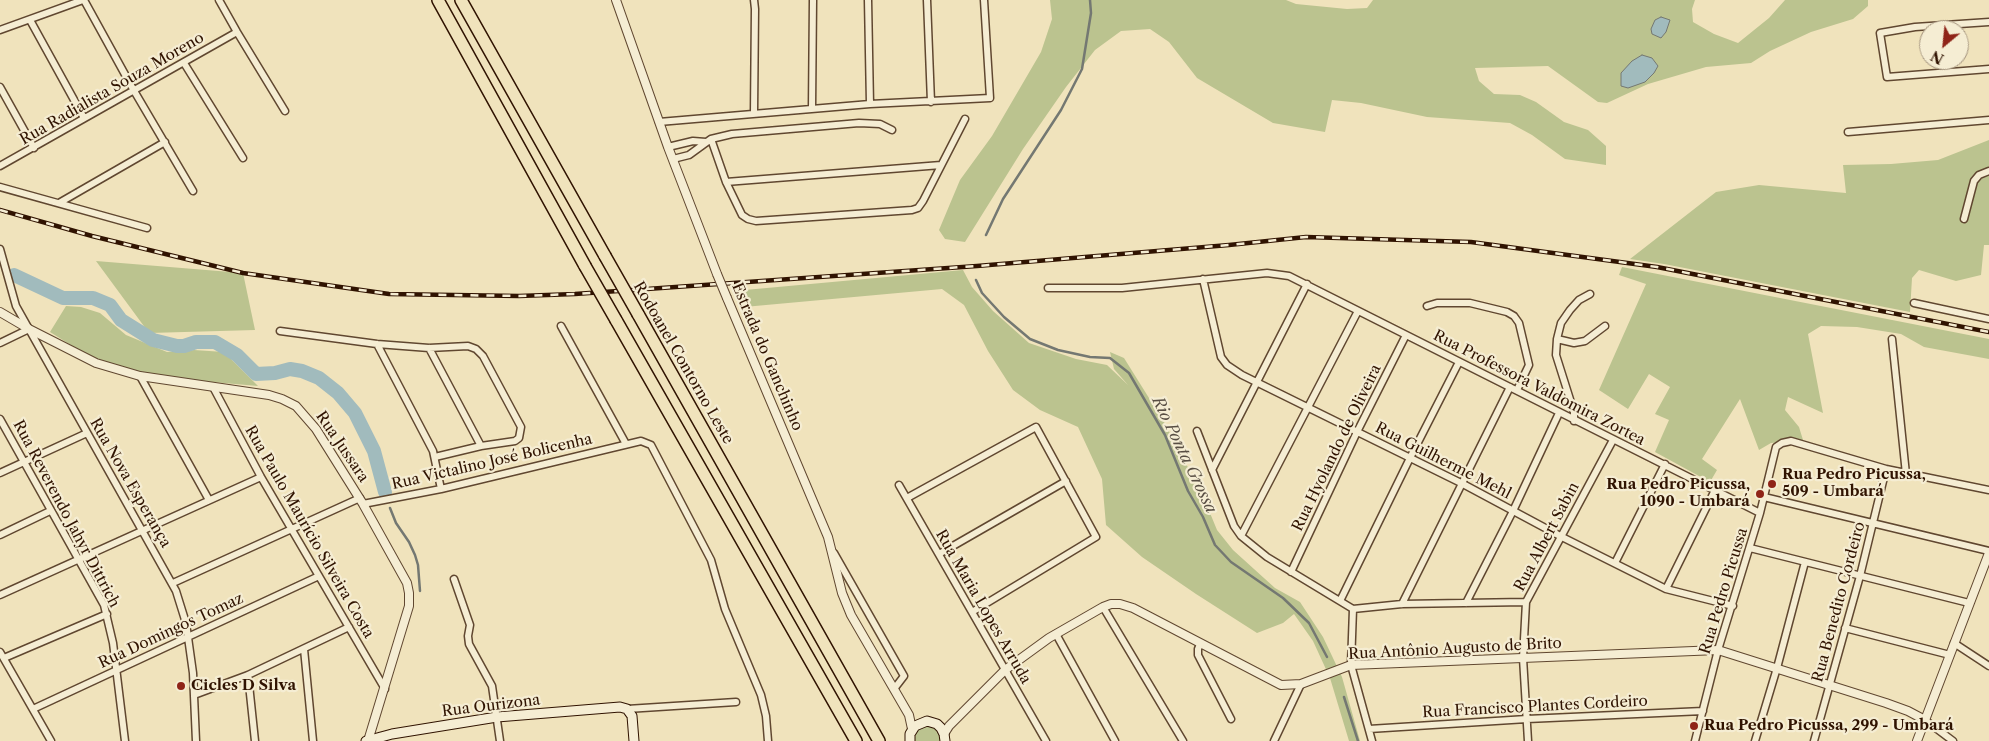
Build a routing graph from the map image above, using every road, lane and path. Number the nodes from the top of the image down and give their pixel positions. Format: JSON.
{"nodes":[{"id":1,"x":83,"y":0,"type":"edge"},
{"id":2,"x":219,"y":0,"type":"edge"},
{"id":3,"x":438,"y":0,"type":"edge"},
{"id":4,"x":461,"y":0,"type":"edge"},
{"id":5,"x":616,"y":0,"type":"edge"},
{"id":6,"x":754,"y":0,"type":"edge"},
{"id":7,"x":813,"y":0,"type":"edge"},
{"id":8,"x":868,"y":0,"type":"edge"},
{"id":9,"x":928,"y":0,"type":"edge"},
{"id":10,"x":984,"y":0,"type":"edge"},
{"id":11,"x":30,"y":20,"type":"junction"},
{"id":12,"x":1989,"y":22,"type":"edge"},
{"id":13,"x":0,"y":30,"type":"edge"},
{"id":14,"x":237,"y":32,"type":"junction"},
{"id":15,"x":184,"y":63,"type":"junction"},
{"id":16,"x":1989,"y":69,"type":"edge"},
{"id":17,"x":0,"y":87,"type":"edge"},
{"id":18,"x":133,"y":89,"type":"junction"},
{"id":19,"x":931,"y":102,"type":"junction"},
{"id":20,"x":870,"y":104,"type":"junction"},
{"id":21,"x":812,"y":109,"type":"junction"},
{"id":22,"x":285,"y":111,"type":"dead end"},
{"id":23,"x":754,"y":113,"type":"junction"},
{"id":24,"x":84,"y":118,"type":"junction"},
{"id":25,"x":965,"y":119,"type":"dead end"},
{"id":26,"x":1989,"y":120,"type":"edge"},
{"id":27,"x":659,"y":122,"type":"junction"},
{"id":28,"x":892,"y":130,"type":"dead end"},
{"id":29,"x":1848,"y":132,"type":"dead end"},
{"id":30,"x":693,"y":141,"type":"junction"},
{"id":31,"x":708,"y":141,"type":"junction"},
{"id":32,"x":164,"y":142,"type":"junction"},
{"id":33,"x":668,"y":147,"type":"junction"},
{"id":34,"x":34,"y":148,"type":"junction"},
{"id":35,"x":696,"y":151,"type":"junction"},
{"id":36,"x":243,"y":158,"type":"dead end"},
{"id":37,"x":673,"y":159,"type":"junction"},
{"id":38,"x":941,"y":165,"type":"junction"},
{"id":39,"x":0,"y":166,"type":"edge"},
{"id":40,"x":1989,"y":171,"type":"edge"},
{"id":41,"x":726,"y":182,"type":"junction"},
{"id":42,"x":0,"y":187,"type":"edge"},
{"id":43,"x":192,"y":192,"type":"dead end"},
{"id":44,"x":59,"y":204,"type":"junction"},
{"id":45,"x":1964,"y":219,"type":"dead end"},
{"id":46,"x":147,"y":228,"type":"dead end"},
{"id":47,"x":0,"y":249,"type":"edge"},
{"id":48,"x":1203,"y":279,"type":"junction"},
{"id":49,"x":1307,"y":284,"type":"junction"},
{"id":50,"x":1048,"y":288,"type":"dead end"},
{"id":51,"x":1590,"y":294,"type":"dead end"},
{"id":52,"x":1914,"y":303,"type":"dead end"},
{"id":53,"x":1427,"y":306,"type":"dead end"},
{"id":54,"x":1358,"y":310,"type":"junction"},
{"id":55,"x":0,"y":312,"type":"edge"},
{"id":56,"x":1989,"y":319,"type":"edge"},
{"id":57,"x":561,"y":326,"type":"dead end"},
{"id":58,"x":1605,"y":326,"type":"dead end"},
{"id":59,"x":29,"y":329,"type":"junction"},
{"id":60,"x":280,"y":331,"type":"dead end"},
{"id":61,"x":1406,"y":335,"type":"junction"},
{"id":62,"x":1557,"y":339,"type":"junction"},
{"id":63,"x":1892,"y":339,"type":"dead end"},
{"id":64,"x":0,"y":343,"type":"edge"},
{"id":65,"x":377,"y":344,"type":"junction"},
{"id":66,"x":429,"y":348,"type":"junction"},
{"id":67,"x":1459,"y":362,"type":"junction"},
{"id":68,"x":140,"y":376,"type":"junction"},
{"id":69,"x":1256,"y":382,"type":"junction"},
{"id":70,"x":213,"y":388,"type":"junction"},
{"id":71,"x":1513,"y":389,"type":"junction"},
{"id":72,"x":1308,"y":408,"type":"junction"},
{"id":73,"x":1558,"y":413,"type":"junction"},
{"id":74,"x":0,"y":419,"type":"edge"},
{"id":75,"x":1574,"y":420,"type":"junction"},
{"id":76,"x":1197,"y":431,"type":"dead end"},
{"id":77,"x":1357,"y":432,"type":"junction"},
{"id":78,"x":87,"y":433,"type":"junction"},
{"id":79,"x":1613,"y":440,"type":"junction"},
{"id":80,"x":626,"y":444,"type":"junction"},
{"id":81,"x":481,"y":446,"type":"junction"},
{"id":82,"x":435,"y":457,"type":"junction"},
{"id":83,"x":1410,"y":458,"type":"junction"},
{"id":84,"x":25,"y":462,"type":"junction"},
{"id":85,"x":1665,"y":464,"type":"junction"},
{"id":86,"x":1212,"y":470,"type":"junction"},
{"id":87,"x":1886,"y":470,"type":"junction"},
{"id":88,"x":0,"y":473,"type":"edge"},
{"id":89,"x":1906,"y":474,"type":"junction"},
{"id":90,"x":261,"y":477,"type":"junction"},
{"id":91,"x":1066,"y":482,"type":"junction"},
{"id":92,"x":1463,"y":484,"type":"junction"},
{"id":93,"x":899,"y":485,"type":"dead end"},
{"id":94,"x":441,"y":489,"type":"junction"},
{"id":95,"x":1715,"y":490,"type":"junction"},
{"id":96,"x":1989,"y":490,"type":"edge"},
{"id":97,"x":1764,"y":497,"type":"junction"},
{"id":98,"x":906,"y":498,"type":"junction"},
{"id":99,"x":209,"y":500,"type":"junction"},
{"id":100,"x":361,"y":501,"type":"junction"},
{"id":101,"x":50,"y":511,"type":"junction"},
{"id":102,"x":1513,"y":511,"type":"junction"},
{"id":103,"x":1760,"y":513,"type":"junction"},
{"id":104,"x":1874,"y":523,"type":"junction"},
{"id":105,"x":291,"y":528,"type":"junction"},
{"id":106,"x":143,"y":530,"type":"junction"},
{"id":107,"x":0,"y":535,"type":"edge"},
{"id":108,"x":1241,"y":536,"type":"junction"},
{"id":109,"x":1562,"y":537,"type":"junction"},
{"id":110,"x":1750,"y":548,"type":"junction"},
{"id":111,"x":833,"y":551,"type":"junction"},
{"id":112,"x":1989,"y":552,"type":"edge"},
{"id":113,"x":939,"y":554,"type":"junction"},
{"id":114,"x":79,"y":560,"type":"junction"},
{"id":115,"x":1805,"y":562,"type":"junction"},
{"id":116,"x":1615,"y":563,"type":"junction"},
{"id":117,"x":1291,"y":572,"type":"junction"},
{"id":118,"x":1986,"y":573,"type":"edge"},
{"id":119,"x":319,"y":576,"type":"junction"},
{"id":120,"x":1860,"y":576,"type":"junction"},
{"id":121,"x":454,"y":579,"type":"dead end"},
{"id":122,"x":173,"y":583,"type":"junction"},
{"id":123,"x":1666,"y":589,"type":"junction"},
{"id":124,"x":0,"y":595,"type":"edge"},
{"id":125,"x":1340,"y":601,"type":"junction"},
{"id":126,"x":1526,"y":602,"type":"junction"},
{"id":127,"x":1466,"y":603,"type":"junction"},
{"id":128,"x":1970,"y":603,"type":"junction"},
{"id":129,"x":1402,"y":604,"type":"junction"},
{"id":130,"x":1732,"y":606,"type":"junction"},
{"id":131,"x":1103,"y":607,"type":"junction"},
{"id":132,"x":1353,"y":609,"type":"junction"},
{"id":133,"x":972,"y":612,"type":"junction"},
{"id":134,"x":107,"y":614,"type":"junction"},
{"id":135,"x":349,"y":627,"type":"junction"},
{"id":136,"x":1845,"y":628,"type":"junction"},
{"id":137,"x":1056,"y":634,"type":"junction"},
{"id":138,"x":188,"y":637,"type":"junction"},
{"id":139,"x":1200,"y":644,"type":"junction"},
{"id":140,"x":1954,"y":644,"type":"junction"},
{"id":141,"x":304,"y":649,"type":"junction"},
{"id":142,"x":1718,"y":650,"type":"junction"},
{"id":143,"x":1950,"y":654,"type":"junction"},
{"id":144,"x":2,"y":655,"type":"edge"},
{"id":145,"x":1523,"y":658,"type":"junction"},
{"id":146,"x":1352,"y":665,"type":"junction"},
{"id":147,"x":1989,"y":666,"type":"edge"},
{"id":148,"x":1777,"y":668,"type":"junction"},
{"id":149,"x":116,"y":670,"type":"junction"},
{"id":150,"x":1005,"y":670,"type":"junction"},
{"id":151,"x":248,"y":675,"type":"junction"},
{"id":152,"x":1300,"y":684,"type":"junction"},
{"id":153,"x":1830,"y":685,"type":"junction"},
{"id":154,"x":385,"y":689,"type":"junction"},
{"id":155,"x":894,"y":689,"type":"junction"},
{"id":156,"x":194,"y":695,"type":"junction"},
{"id":157,"x":736,"y":702,"type":"dead end"},
{"id":158,"x":623,"y":708,"type":"junction"},
{"id":159,"x":33,"y":709,"type":"junction"},
{"id":160,"x":1703,"y":710,"type":"junction"},
{"id":161,"x":909,"y":715,"type":"junction"},
{"id":162,"x":497,"y":717,"type":"junction"},
{"id":163,"x":1527,"y":718,"type":"junction"},
{"id":164,"x":1231,"y":720,"type":"dead end"},
{"id":165,"x":1925,"y":720,"type":"junction"},
{"id":166,"x":921,"y":722,"type":"junction"},
{"id":167,"x":912,"y":729,"type":"junction"},
{"id":168,"x":1369,"y":729,"type":"junction"},
{"id":169,"x":945,"y":732,"type":"edge"},
{"id":170,"x":51,"y":741,"type":"edge"},
{"id":171,"x":125,"y":741,"type":"edge"},
{"id":172,"x":196,"y":741,"type":"edge"},
{"id":173,"x":255,"y":741,"type":"edge"},
{"id":174,"x":313,"y":741,"type":"edge"},
{"id":175,"x":368,"y":741,"type":"edge"},
{"id":176,"x":500,"y":741,"type":"edge"},
{"id":177,"x":634,"y":741,"type":"edge"},
{"id":178,"x":768,"y":741,"type":"edge"},
{"id":179,"x":856,"y":741,"type":"edge"},
{"id":180,"x":879,"y":741,"type":"edge"},
{"id":181,"x":910,"y":741,"type":"edge"},
{"id":182,"x":1046,"y":741,"type":"edge"},
{"id":183,"x":1115,"y":741,"type":"edge"},
{"id":184,"x":1183,"y":741,"type":"edge"},
{"id":185,"x":1274,"y":741,"type":"edge"},
{"id":186,"x":1372,"y":741,"type":"edge"},
{"id":187,"x":1528,"y":741,"type":"edge"},
{"id":188,"x":1695,"y":741,"type":"edge"},
{"id":189,"x":1754,"y":741,"type":"edge"},
{"id":190,"x":1814,"y":741,"type":"edge"},
{"id":191,"x":1917,"y":741,"type":"edge"},
{"id":192,"x":1953,"y":741,"type":"edge"}],
"edges":[{"from":1,"to":11,"type":"street"},
{"from":1,"to":18,"type":"street"},
{"from":2,"to":14,"type":"street"},
{"from":3,"to":179,"type":"highway","bridge":true},
{"from":4,"to":180,"type":"highway","name":"Rodoanel Contorno Leste","bridge":true},
{"from":5,"to":27,"type":"street","name":"Estrada do Ganchinho"},
{"from":6,"to":23,"type":"street"},
{"from":7,"to":21,"type":"street"},
{"from":8,"to":20,"type":"street"},
{"from":9,"to":19,"type":"street"},
{"from":10,"to":19,"type":"street"},
{"from":11,"to":13,"type":"street"},
{"from":11,"to":24,"type":"street"},
{"from":12,"to":16,"type":"street"},
{"from":14,"to":15,"type":"street","name":"Rua Radialista Souza Moreno"},
{"from":14,"to":22,"type":"street"},
{"from":15,"to":18,"type":"street","name":"Rua Radialista Souza Moreno"},
{"from":15,"to":36,"type":"street"},
{"from":17,"to":34,"type":"street"},
{"from":18,"to":24,"type":"street","name":"Rua Radialista Souza Moreno"},
{"from":18,"to":32,"type":"street"},
{"from":19,"to":20,"type":"street"},
{"from":20,"to":21,"type":"street"},
{"from":21,"to":23,"type":"street"},
{"from":23,"to":27,"type":"street"},
{"from":24,"to":34,"type":"street","name":"Rua Radialista Souza Moreno"},
{"from":25,"to":38,"type":"street"},
{"from":26,"to":29,"type":"street"},
{"from":27,"to":33,"type":"street","name":"Estrada do Ganchinho"},
{"from":28,"to":31,"type":"street"},
{"from":30,"to":31,"type":"street"},
{"from":30,"to":33,"type":"street"},
{"from":30,"to":35,"type":"street"},
{"from":31,"to":35,"type":"street"},
{"from":31,"to":41,"type":"street"},
{"from":32,"to":43,"type":"street"},
{"from":32,"to":44,"type":"street"},
{"from":33,"to":37,"type":"street","name":"Estrada do Ganchinho"},
{"from":34,"to":39,"type":"street","name":"Rua Radialista Souza Moreno"},
{"from":35,"to":37,"type":"street"},
{"from":37,"to":111,"type":"street","name":"Estrada do Ganchinho","bridge":true},
{"from":38,"to":41,"type":"street"},
{"from":38,"to":41,"type":"street"},
{"from":40,"to":45,"type":"street"},
{"from":42,"to":44,"type":"street"},
{"from":44,"to":46,"type":"street"},
{"from":47,"to":59,"type":"street","name":"Rua Nova Esperança"},
{"from":48,"to":49,"type":"street","name":"Rua Professora Valdomira Zortea"},
{"from":48,"to":50,"type":"street","name":"Rua Professora Valdomira Zortea"},
{"from":48,"to":69,"type":"street","name":"Rua Guilherme Mehl"},
{"from":49,"to":54,"type":"street","name":"Rua Professora Valdomira Zortea"},
{"from":49,"to":69,"type":"street"},
{"from":51,"to":62,"type":"street"},
{"from":52,"to":56,"type":"street"},
{"from":53,"to":71,"type":"street"},
{"from":54,"to":61,"type":"street","name":"Rua Professora Valdomira Zortea"},
{"from":54,"to":72,"type":"street"},
{"from":55,"to":59,"type":"street","name":"Rua Jussara"},
{"from":57,"to":80,"type":"street"},
{"from":58,"to":62,"type":"street"},
{"from":59,"to":64,"type":"street"},
{"from":59,"to":68,"type":"street","name":"Rua Jussara"},
{"from":59,"to":78,"type":"street","name":"Rua Nova Esperança"},
{"from":60,"to":65,"type":"street"},
{"from":61,"to":67,"type":"street","name":"Rua Professora Valdomira Zortea"},
{"from":61,"to":77,"type":"street","name":"Rua Hyolando de Oliveira"},
{"from":62,"to":75,"type":"street"},
{"from":63,"to":89,"type":"street"},
{"from":65,"to":66,"type":"street"},
{"from":65,"to":82,"type":"street"},
{"from":66,"to":81,"type":"street"},
{"from":66,"to":81,"type":"street"},
{"from":67,"to":71,"type":"street","name":"Rua Professora Valdomira Zortea"},
{"from":67,"to":83,"type":"street"},
{"from":68,"to":70,"type":"street","name":"Rua Jussara"},
{"from":68,"to":99,"type":"street"},
{"from":69,"to":72,"type":"street","name":"Rua Guilherme Mehl"},
{"from":69,"to":86,"type":"street"},
{"from":70,"to":90,"type":"street","name":"Rua Paulo Maurício Silveira Costa"},
{"from":70,"to":100,"type":"street","name":"Rua Jussara"},
{"from":71,"to":73,"type":"street","name":"Rua Professora Valdomira Zortea"},
{"from":71,"to":92,"type":"street"},
{"from":72,"to":77,"type":"street","name":"Rua Guilherme Mehl"},
{"from":72,"to":108,"type":"street"},
{"from":73,"to":75,"type":"street","name":"Rua Professora Valdomira Zortea"},
{"from":73,"to":102,"type":"street"},
{"from":74,"to":84,"type":"street","name":"Rua Reverendo Jahyr Dittrich"},
{"from":75,"to":79,"type":"street","name":"Rua Professora Valdomira Zortea"},
{"from":76,"to":86,"type":"street"},
{"from":77,"to":83,"type":"street","name":"Rua Guilherme Mehl"},
{"from":77,"to":117,"type":"street","name":"Rua Hyolando de Oliveira"},
{"from":78,"to":84,"type":"street"},
{"from":78,"to":106,"type":"street","name":"Rua Nova Esperança"},
{"from":79,"to":85,"type":"street","name":"Rua Professora Valdomira Zortea"},
{"from":79,"to":109,"type":"street","name":"Rua Albert Sabin"},
{"from":80,"to":94,"type":"street","name":"Rua Victalino José Bolicenha"},
{"from":80,"to":178,"type":"street","name":"Rua Victalino José Bolicenha"},
{"from":81,"to":82,"type":"street"},
{"from":82,"to":94,"type":"street"},
{"from":83,"to":92,"type":"street","name":"Rua Guilherme Mehl"},
{"from":83,"to":125,"type":"street"},
{"from":84,"to":88,"type":"street"},
{"from":84,"to":101,"type":"street","name":"Rua Reverendo Jahyr Dittrich"},
{"from":85,"to":95,"type":"street","name":"Rua Professora Valdomira Zortea"},
{"from":85,"to":116,"type":"street"},
{"from":86,"to":108,"type":"street"},
{"from":87,"to":89,"type":"street"},
{"from":87,"to":97,"type":"street","name":"Rua Pedro Picussa"},
{"from":87,"to":104,"type":"street","name":"Rua Benedito Cordeiro"},
{"from":89,"to":96,"type":"street"},
{"from":90,"to":99,"type":"street"},
{"from":90,"to":105,"type":"street","name":"Rua Paulo Maurício Silveira Costa"},
{"from":91,"to":98,"type":"street"},
{"from":91,"to":113,"type":"street"},
{"from":91,"to":133,"type":"street"},
{"from":92,"to":102,"type":"street","name":"Rua Guilherme Mehl"},
{"from":92,"to":129,"type":"street"},
{"from":93,"to":98,"type":"street","name":"Rua Maria Lopes Arruda"},
{"from":94,"to":100,"type":"street","name":"Rua Victalino José Bolicenha"},
{"from":95,"to":103,"type":"street","name":"Rua Professora Valdomira Zortea"},
{"from":95,"to":123,"type":"street"},
{"from":97,"to":103,"type":"street","name":"Rua Pedro Picussa"},
{"from":97,"to":104,"type":"street"},
{"from":98,"to":113,"type":"street","name":"Rua Maria Lopes Arruda"},
{"from":99,"to":106,"type":"street"},
{"from":100,"to":105,"type":"street","name":"Rua Victalino José Bolicenha"},
{"from":100,"to":154,"type":"street","name":"Rua Jussara"},
{"from":101,"to":107,"type":"street"},
{"from":101,"to":114,"type":"street","name":"Rua Reverendo Jahyr Dittrich"},
{"from":102,"to":109,"type":"street","name":"Rua Guilherme Mehl"},
{"from":102,"to":127,"type":"street"},
{"from":103,"to":110,"type":"street","name":"Rua Pedro Picussa"},
{"from":104,"to":112,"type":"street"},
{"from":104,"to":120,"type":"street","name":"Rua Benedito Cordeiro"},
{"from":105,"to":119,"type":"street","name":"Rua Paulo Maurício Silveira Costa"},
{"from":105,"to":122,"type":"street","name":"Rua Victalino José Bolicenha"},
{"from":106,"to":114,"type":"street"},
{"from":106,"to":122,"type":"street","name":"Rua Nova Esperança"},
{"from":108,"to":117,"type":"street"},
{"from":109,"to":116,"type":"street","name":"Rua Guilherme Mehl"},
{"from":109,"to":126,"type":"street","name":"Rua Albert Sabin"},
{"from":110,"to":115,"type":"street"},
{"from":110,"to":130,"type":"street","name":"Rua Pedro Picussa"},
{"from":111,"to":155,"type":"street","name":"Estrada do Ganchinho"},
{"from":111,"to":155,"type":"street"},
{"from":112,"to":118,"type":"street"},
{"from":113,"to":133,"type":"street","name":"Rua Maria Lopes Arruda"},
{"from":114,"to":124,"type":"street"},
{"from":114,"to":134,"type":"street","name":"Rua Reverendo Jahyr Dittrich"},
{"from":115,"to":120,"type":"street"},
{"from":115,"to":148,"type":"street"},
{"from":116,"to":123,"type":"street","name":"Rua Guilherme Mehl"},
{"from":117,"to":125,"type":"street"},
{"from":118,"to":128,"type":"street"},
{"from":119,"to":135,"type":"street","name":"Rua Paulo Maurício Silveira Costa"},
{"from":119,"to":138,"type":"street","name":"Rua Domingos Tomaz"},
{"from":120,"to":128,"type":"street"},
{"from":120,"to":136,"type":"street","name":"Rua Benedito Cordeiro"},
{"from":121,"to":162,"type":"street"},
{"from":122,"to":138,"type":"street","name":"Rua Nova Esperança"},
{"from":123,"to":130,"type":"street","name":"Rua Guilherme Mehl"},
{"from":125,"to":132,"type":"street"},
{"from":126,"to":127,"type":"street"},
{"from":126,"to":145,"type":"street","name":"Rua Albert Sabin"},
{"from":127,"to":129,"type":"street"},
{"from":128,"to":140,"type":"street"},
{"from":129,"to":132,"type":"street"},
{"from":130,"to":142,"type":"street","name":"Rua Pedro Picussa"},
{"from":131,"to":137,"type":"street","name":"Rua Antônio Augusto de Brito"},
{"from":131,"to":139,"type":"street","name":"Rua Antônio Augusto de Brito"},
{"from":131,"to":184,"type":"street"},
{"from":132,"to":146,"type":"street"},
{"from":133,"to":150,"type":"street","name":"Rua Maria Lopes Arruda"},
{"from":134,"to":144,"type":"street"},
{"from":134,"to":149,"type":"street","name":"Rua Reverendo Jahyr Dittrich"},
{"from":135,"to":141,"type":"street"},
{"from":135,"to":154,"type":"street","name":"Rua Paulo Maurício Silveira Costa"},
{"from":136,"to":143,"type":"street"},
{"from":136,"to":153,"type":"street","name":"Rua Benedito Cordeiro"},
{"from":137,"to":150,"type":"street","name":"Rua Antônio Augusto de Brito"},
{"from":137,"to":183,"type":"street"},
{"from":138,"to":149,"type":"street","name":"Rua Domingos Tomaz"},
{"from":138,"to":156,"type":"street","name":"Rua Nova Esperança"},
{"from":139,"to":152,"type":"street","name":"Rua Antônio Augusto de Brito"},
{"from":139,"to":164,"type":"street"},
{"from":140,"to":143,"type":"street"},
{"from":140,"to":147,"type":"street"},
{"from":141,"to":151,"type":"street"},
{"from":141,"to":174,"type":"street"},
{"from":142,"to":145,"type":"street","name":"Rua Antônio Augusto de Brito"},
{"from":142,"to":148,"type":"street","name":"Rua Antônio Augusto de Brito"},
{"from":142,"to":160,"type":"street","name":"Rua Pedro Picussa"},
{"from":143,"to":165,"type":"street"},
{"from":144,"to":159,"type":"street"},
{"from":145,"to":146,"type":"street","name":"Rua Antônio Augusto de Brito"},
{"from":145,"to":163,"type":"street","name":"Rua Albert Sabin"},
{"from":146,"to":152,"type":"street","name":"Rua Antônio Augusto de Brito"},
{"from":146,"to":168,"type":"street"},
{"from":148,"to":153,"type":"street","name":"Rua Antônio Augusto de Brito"},
{"from":148,"to":189,"type":"street"},
{"from":149,"to":159,"type":"street","name":"Rua Domingos Tomaz"},
{"from":149,"to":171,"type":"street","name":"Rua Reverendo Jahyr Dittrich"},
{"from":150,"to":169,"type":"street","name":"Rua Antônio Augusto de Brito"},
{"from":150,"to":182,"type":"street","name":"Rua Maria Lopes Arruda"},
{"from":151,"to":156,"type":"street"},
{"from":151,"to":173,"type":"street"},
{"from":152,"to":185,"type":"street"},
{"from":153,"to":165,"type":"street","name":"Rua Antônio Augusto de Brito"},
{"from":153,"to":190,"type":"street","name":"Rua Benedito Cordeiro"},
{"from":154,"to":175,"type":"street","name":"Rua Jussara"},
{"from":155,"to":161,"type":"street","name":"Estrada do Ganchinho"},
{"from":156,"to":172,"type":"street","name":"Rua Nova Esperança"},
{"from":157,"to":158,"type":"street"},
{"from":158,"to":162,"type":"main road","name":"Rua Ourizona"},
{"from":158,"to":177,"type":"main road"},
{"from":159,"to":170,"type":"street"},
{"from":160,"to":163,"type":"street","name":"Rua Francisco Plantes Cordeiro"},
{"from":160,"to":188,"type":"street","name":"Rua Pedro Picussa"},
{"from":161,"to":166,"type":"street","name":"Estrada do Ganchinho"},
{"from":161,"to":167,"type":"street","name":"Estrada do Ganchinho"},
{"from":162,"to":175,"type":"main road","name":"Rua Ourizona"},
{"from":162,"to":176,"type":"street"},
{"from":163,"to":168,"type":"street","name":"Rua Francisco Plantes Cordeiro"},
{"from":163,"to":187,"type":"street","name":"Rua Albert Sabin"},
{"from":165,"to":191,"type":"street"},
{"from":165,"to":192,"type":"street"},
{"from":166,"to":167,"type":"main road"},
{"from":166,"to":169,"type":"main road"},
{"from":167,"to":181,"type":"main road"},
{"from":168,"to":186,"type":"street"}]}
